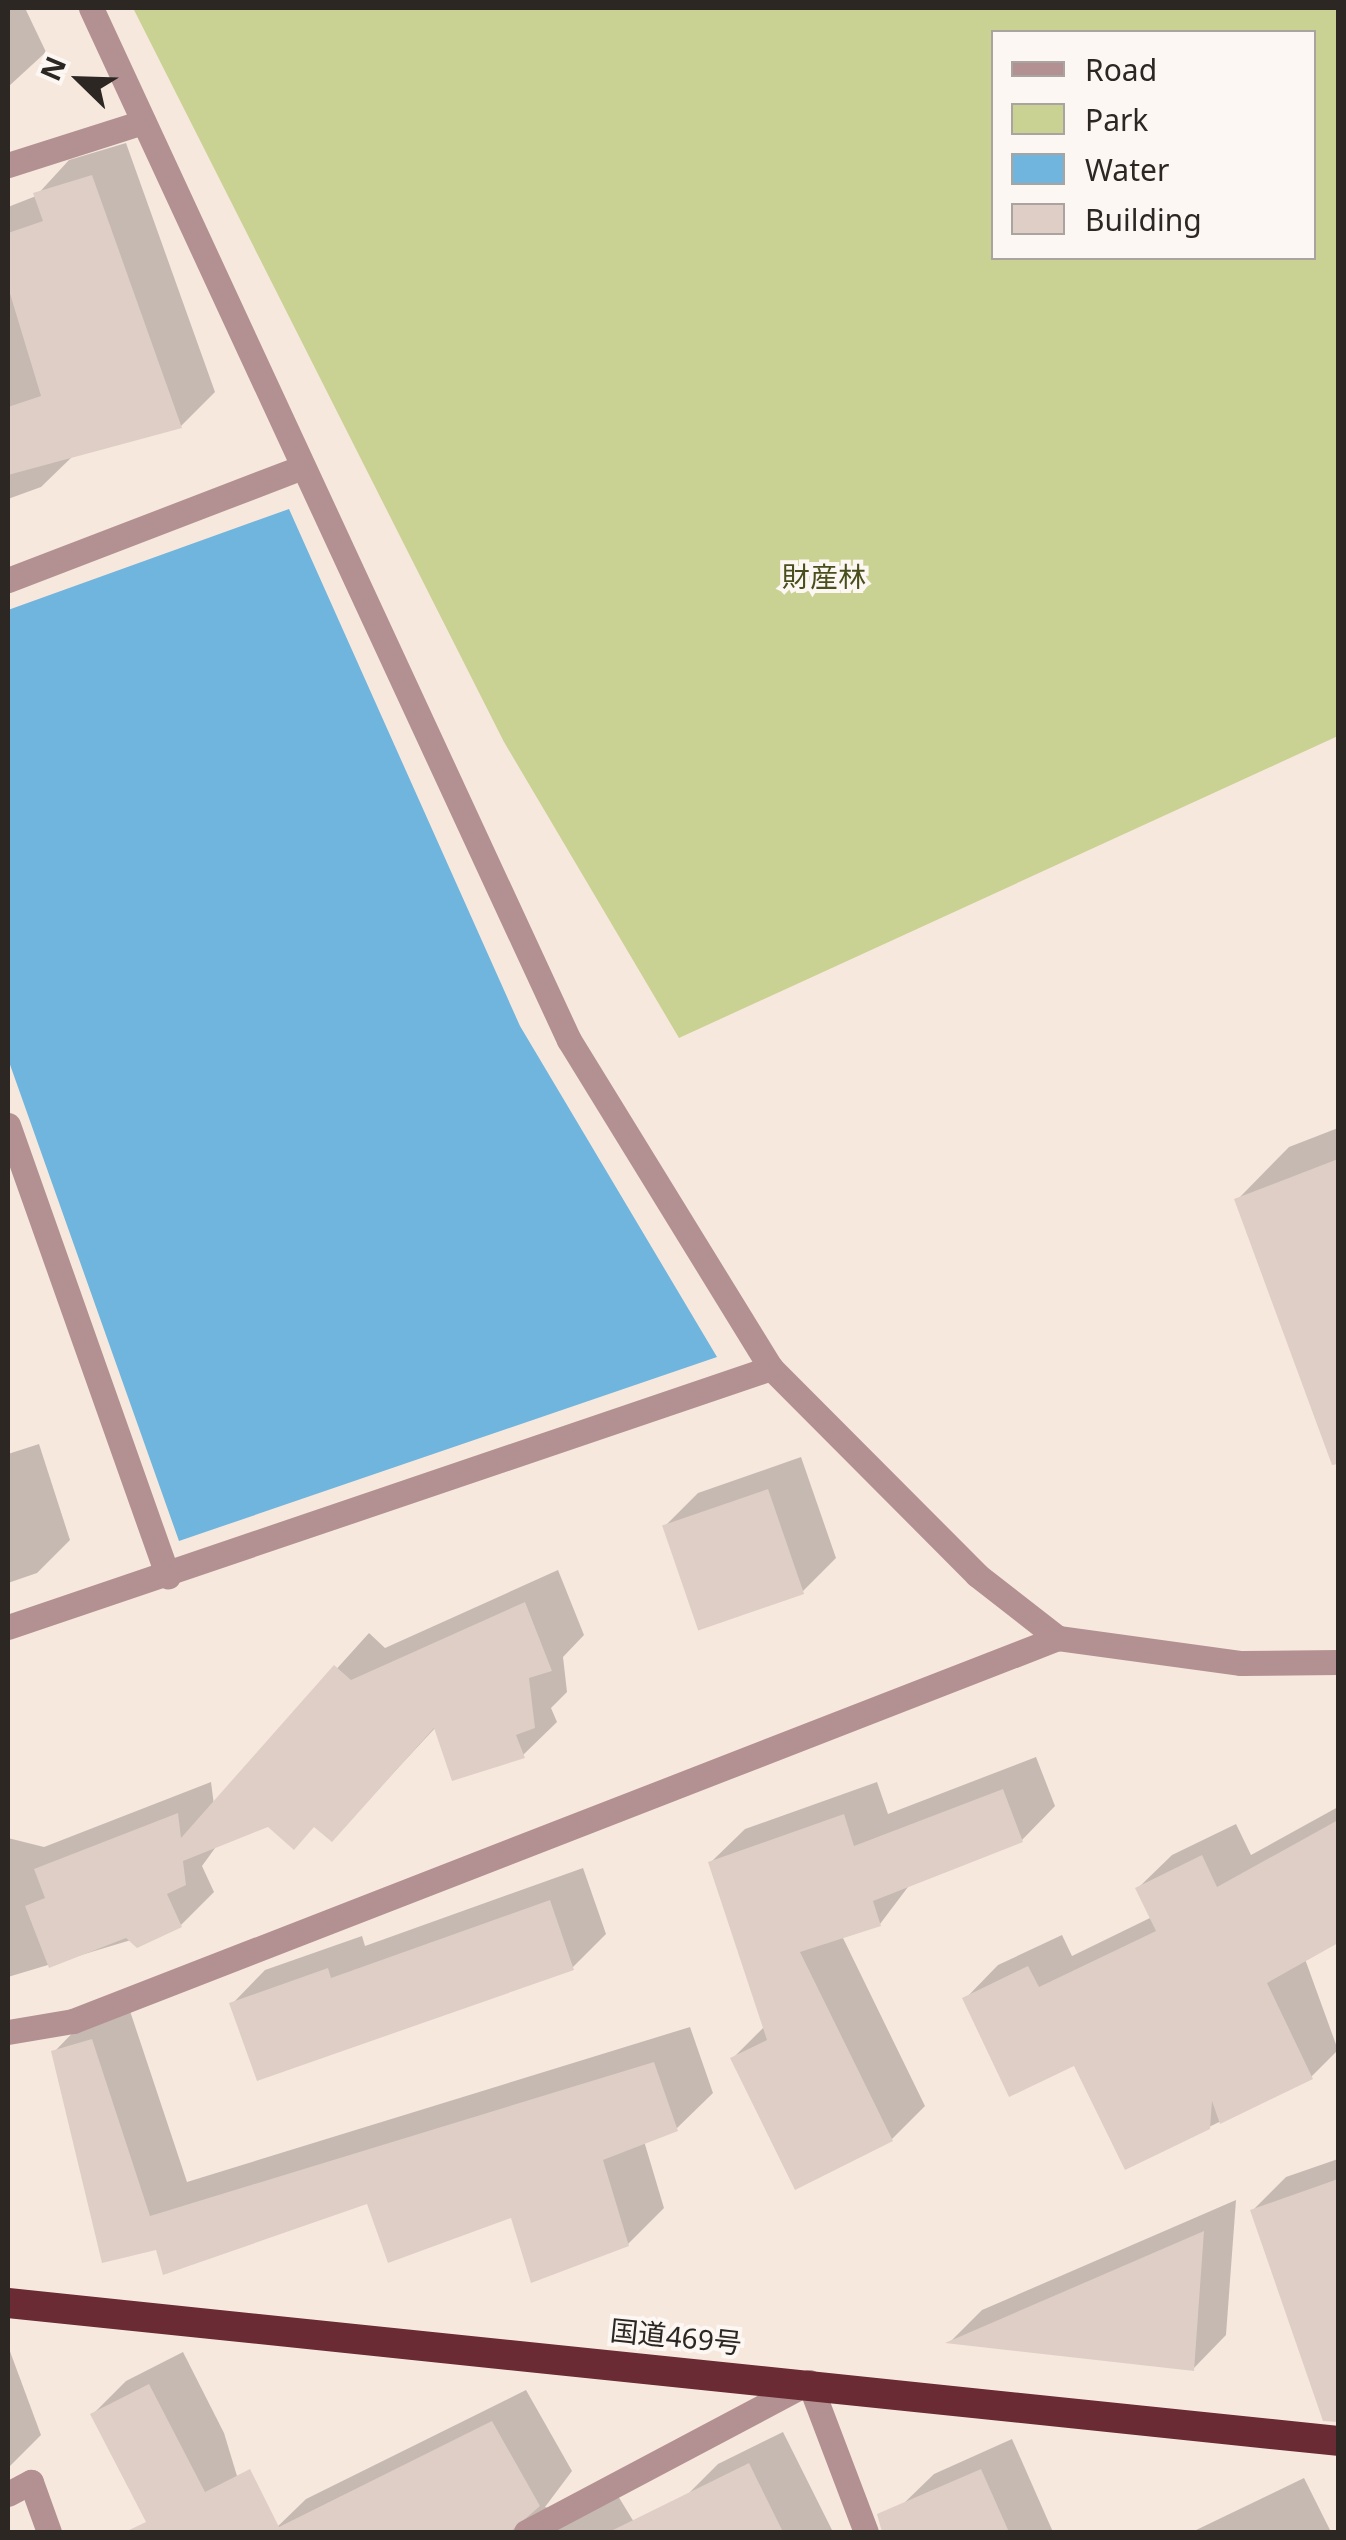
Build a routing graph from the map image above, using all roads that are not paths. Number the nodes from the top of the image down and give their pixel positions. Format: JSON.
{"nodes":[{"id":1,"x":91,"y":8,"type":"edge"},
{"id":2,"x":143,"y":122,"type":"junction"},
{"id":3,"x":8,"y":164,"type":"edge"},
{"id":4,"x":300,"y":468,"type":"junction"},
{"id":5,"x":8,"y":580,"type":"edge"},
{"id":6,"x":8,"y":1125,"type":"edge"},
{"id":7,"x":771,"y":1368,"type":"junction"},
{"id":8,"x":168,"y":1577,"type":"junction"},
{"id":9,"x":8,"y":1627,"type":"edge"},
{"id":10,"x":1058,"y":1638,"type":"junction"},
{"id":11,"x":1338,"y":1662,"type":"edge"},
{"id":12,"x":8,"y":2032,"type":"edge"},
{"id":13,"x":8,"y":2303,"type":"edge"},
{"id":14,"x":809,"y":2382,"type":"junction"},
{"id":15,"x":1338,"y":2440,"type":"edge"},
{"id":16,"x":8,"y":2494,"type":"edge"},
{"id":17,"x":49,"y":2532,"type":"edge"},
{"id":18,"x":526,"y":2532,"type":"edge"},
{"id":19,"x":866,"y":2532,"type":"edge"}],
"edges":[{"from":1,"to":2,"type":"street"},
{"from":2,"to":3,"type":"street"},
{"from":2,"to":4,"type":"street"},
{"from":4,"to":5,"type":"street"},
{"from":4,"to":7,"type":"street"},
{"from":6,"to":8,"type":"street"},
{"from":7,"to":8,"type":"street"},
{"from":7,"to":10,"type":"street"},
{"from":8,"to":9,"type":"street"},
{"from":10,"to":11,"type":"street"},
{"from":10,"to":12,"type":"street"},
{"from":13,"to":14,"type":"highway","name":"国道469号"},
{"from":14,"to":15,"type":"highway","name":"国道469号"},
{"from":14,"to":18,"type":"street"},
{"from":14,"to":19,"type":"street"},
{"from":16,"to":17,"type":"street"}]}
